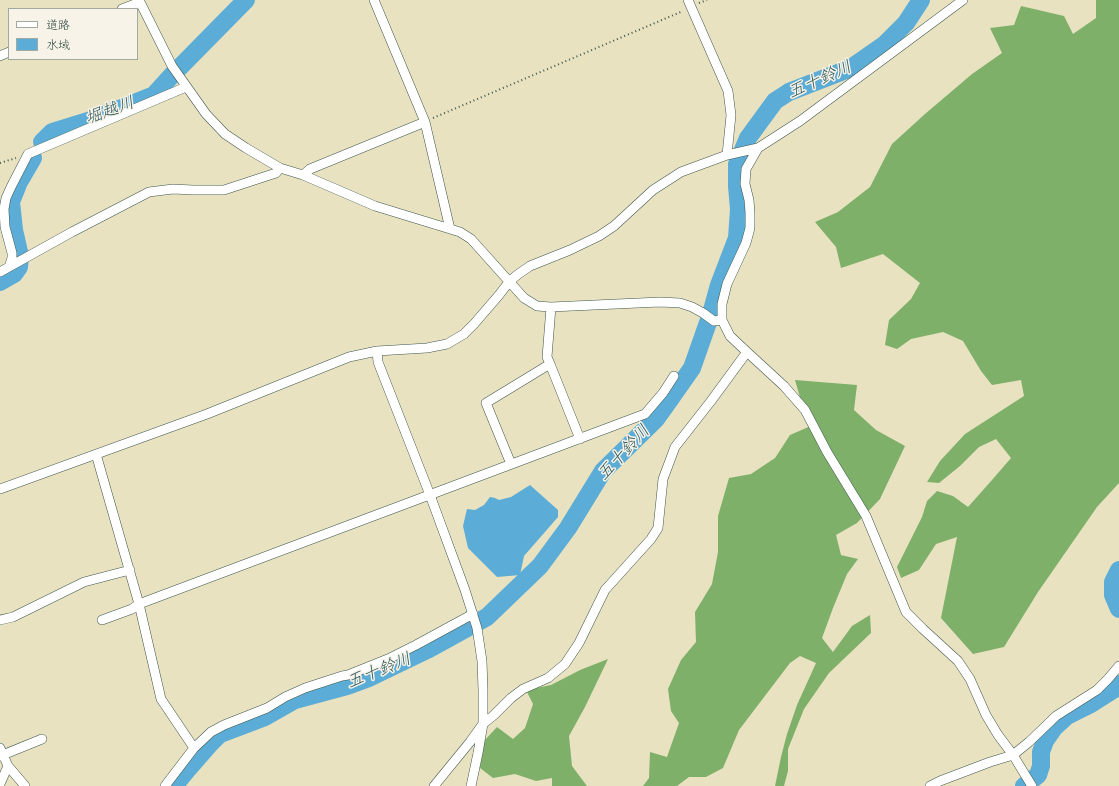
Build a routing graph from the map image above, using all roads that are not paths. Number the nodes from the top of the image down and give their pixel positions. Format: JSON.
{"nodes":[{"id":1,"x":374,"y":0,"type":"edge"},
{"id":2,"x":963,"y":0,"type":"edge"},
{"id":3,"x":139,"y":1,"type":"edge"},
{"id":4,"x":689,"y":4,"type":"edge"},
{"id":5,"x":124,"y":8,"type":"edge"},
{"id":6,"x":186,"y":87,"type":"junction"},
{"id":7,"x":425,"y":122,"type":"junction"},
{"id":8,"x":755,"y":148,"type":"junction"},
{"id":9,"x":731,"y":154,"type":"junction"},
{"id":10,"x":280,"y":168,"type":"junction"},
{"id":11,"x":303,"y":175,"type":"junction"},
{"id":12,"x":450,"y":229,"type":"junction"},
{"id":13,"x":13,"y":265,"type":"junction"},
{"id":14,"x":0,"y":272,"type":"edge"},
{"id":15,"x":509,"y":282,"type":"junction"},
{"id":16,"x":551,"y":307,"type":"junction"},
{"id":17,"x":718,"y":321,"type":"junction"},
{"id":18,"x":377,"y":351,"type":"junction"},
{"id":19,"x":747,"y":352,"type":"junction"},
{"id":20,"x":550,"y":364,"type":"junction"},
{"id":21,"x":674,"y":376,"type":"dead end"},
{"id":22,"x":580,"y":439,"type":"junction"},
{"id":23,"x":96,"y":454,"type":"junction"},
{"id":24,"x":511,"y":464,"type":"junction"},
{"id":25,"x":0,"y":489,"type":"edge"},
{"id":26,"x":430,"y":495,"type":"junction"},
{"id":27,"x":130,"y":570,"type":"junction"},
{"id":28,"x":139,"y":604,"type":"junction"},
{"id":29,"x":0,"y":620,"type":"edge"},
{"id":30,"x":102,"y":620,"type":"dead end"},
{"id":31,"x":475,"y":620,"type":"junction"},
{"id":32,"x":1119,"y":666,"type":"edge"},
{"id":33,"x":483,"y":724,"type":"junction"},
{"id":34,"x":42,"y":739,"type":"dead end"},
{"id":35,"x":194,"y":748,"type":"junction"},
{"id":36,"x":1,"y":753,"type":"edge"},
{"id":37,"x":1013,"y":755,"type":"junction"},
{"id":38,"x":8,"y":766,"type":"junction"},
{"id":39,"x":1030,"y":782,"type":"edge"},
{"id":40,"x":0,"y":784,"type":"edge"},
{"id":41,"x":25,"y":786,"type":"edge"},
{"id":42,"x":165,"y":786,"type":"edge"},
{"id":43,"x":434,"y":786,"type":"edge"},
{"id":44,"x":471,"y":786,"type":"edge"},
{"id":45,"x":930,"y":786,"type":"edge"}],
"edges":[{"from":1,"to":7,"type":"street"},
{"from":2,"to":8,"type":"street"},
{"from":3,"to":5,"type":"street"},
{"from":3,"to":6,"type":"street"},
{"from":4,"to":9,"type":"street"},
{"from":6,"to":10,"type":"street"},
{"from":6,"to":13,"type":"street"},
{"from":7,"to":11,"type":"street"},
{"from":7,"to":12,"type":"street"},
{"from":8,"to":9,"type":"street"},
{"from":8,"to":17,"type":"street"},
{"from":9,"to":15,"type":"street"},
{"from":10,"to":11,"type":"street"},
{"from":10,"to":13,"type":"street"},
{"from":11,"to":12,"type":"street"},
{"from":12,"to":15,"type":"street"},
{"from":13,"to":14,"type":"street"},
{"from":15,"to":16,"type":"street"},
{"from":15,"to":18,"type":"street"},
{"from":16,"to":17,"type":"street"},
{"from":16,"to":20,"type":"street"},
{"from":17,"to":19,"type":"street"},
{"from":18,"to":23,"type":"street"},
{"from":18,"to":26,"type":"street"},
{"from":19,"to":33,"type":"street"},
{"from":19,"to":37,"type":"street"},
{"from":20,"to":22,"type":"street"},
{"from":20,"to":24,"type":"street"},
{"from":21,"to":22,"type":"street"},
{"from":22,"to":24,"type":"street"},
{"from":23,"to":25,"type":"street"},
{"from":23,"to":27,"type":"street"},
{"from":24,"to":26,"type":"street"},
{"from":26,"to":28,"type":"street"},
{"from":26,"to":31,"type":"street"},
{"from":27,"to":28,"type":"street"},
{"from":27,"to":29,"type":"street"},
{"from":28,"to":30,"type":"street"},
{"from":28,"to":35,"type":"street"},
{"from":31,"to":33,"type":"street"},
{"from":31,"to":35,"type":"street"},
{"from":32,"to":37,"type":"street"},
{"from":33,"to":43,"type":"street"},
{"from":33,"to":44,"type":"street"},
{"from":34,"to":36,"type":"street"},
{"from":35,"to":42,"type":"street"},
{"from":36,"to":38,"type":"street"},
{"from":37,"to":39,"type":"street"},
{"from":37,"to":45,"type":"street"},
{"from":38,"to":40,"type":"street"},
{"from":38,"to":41,"type":"street"}]}
